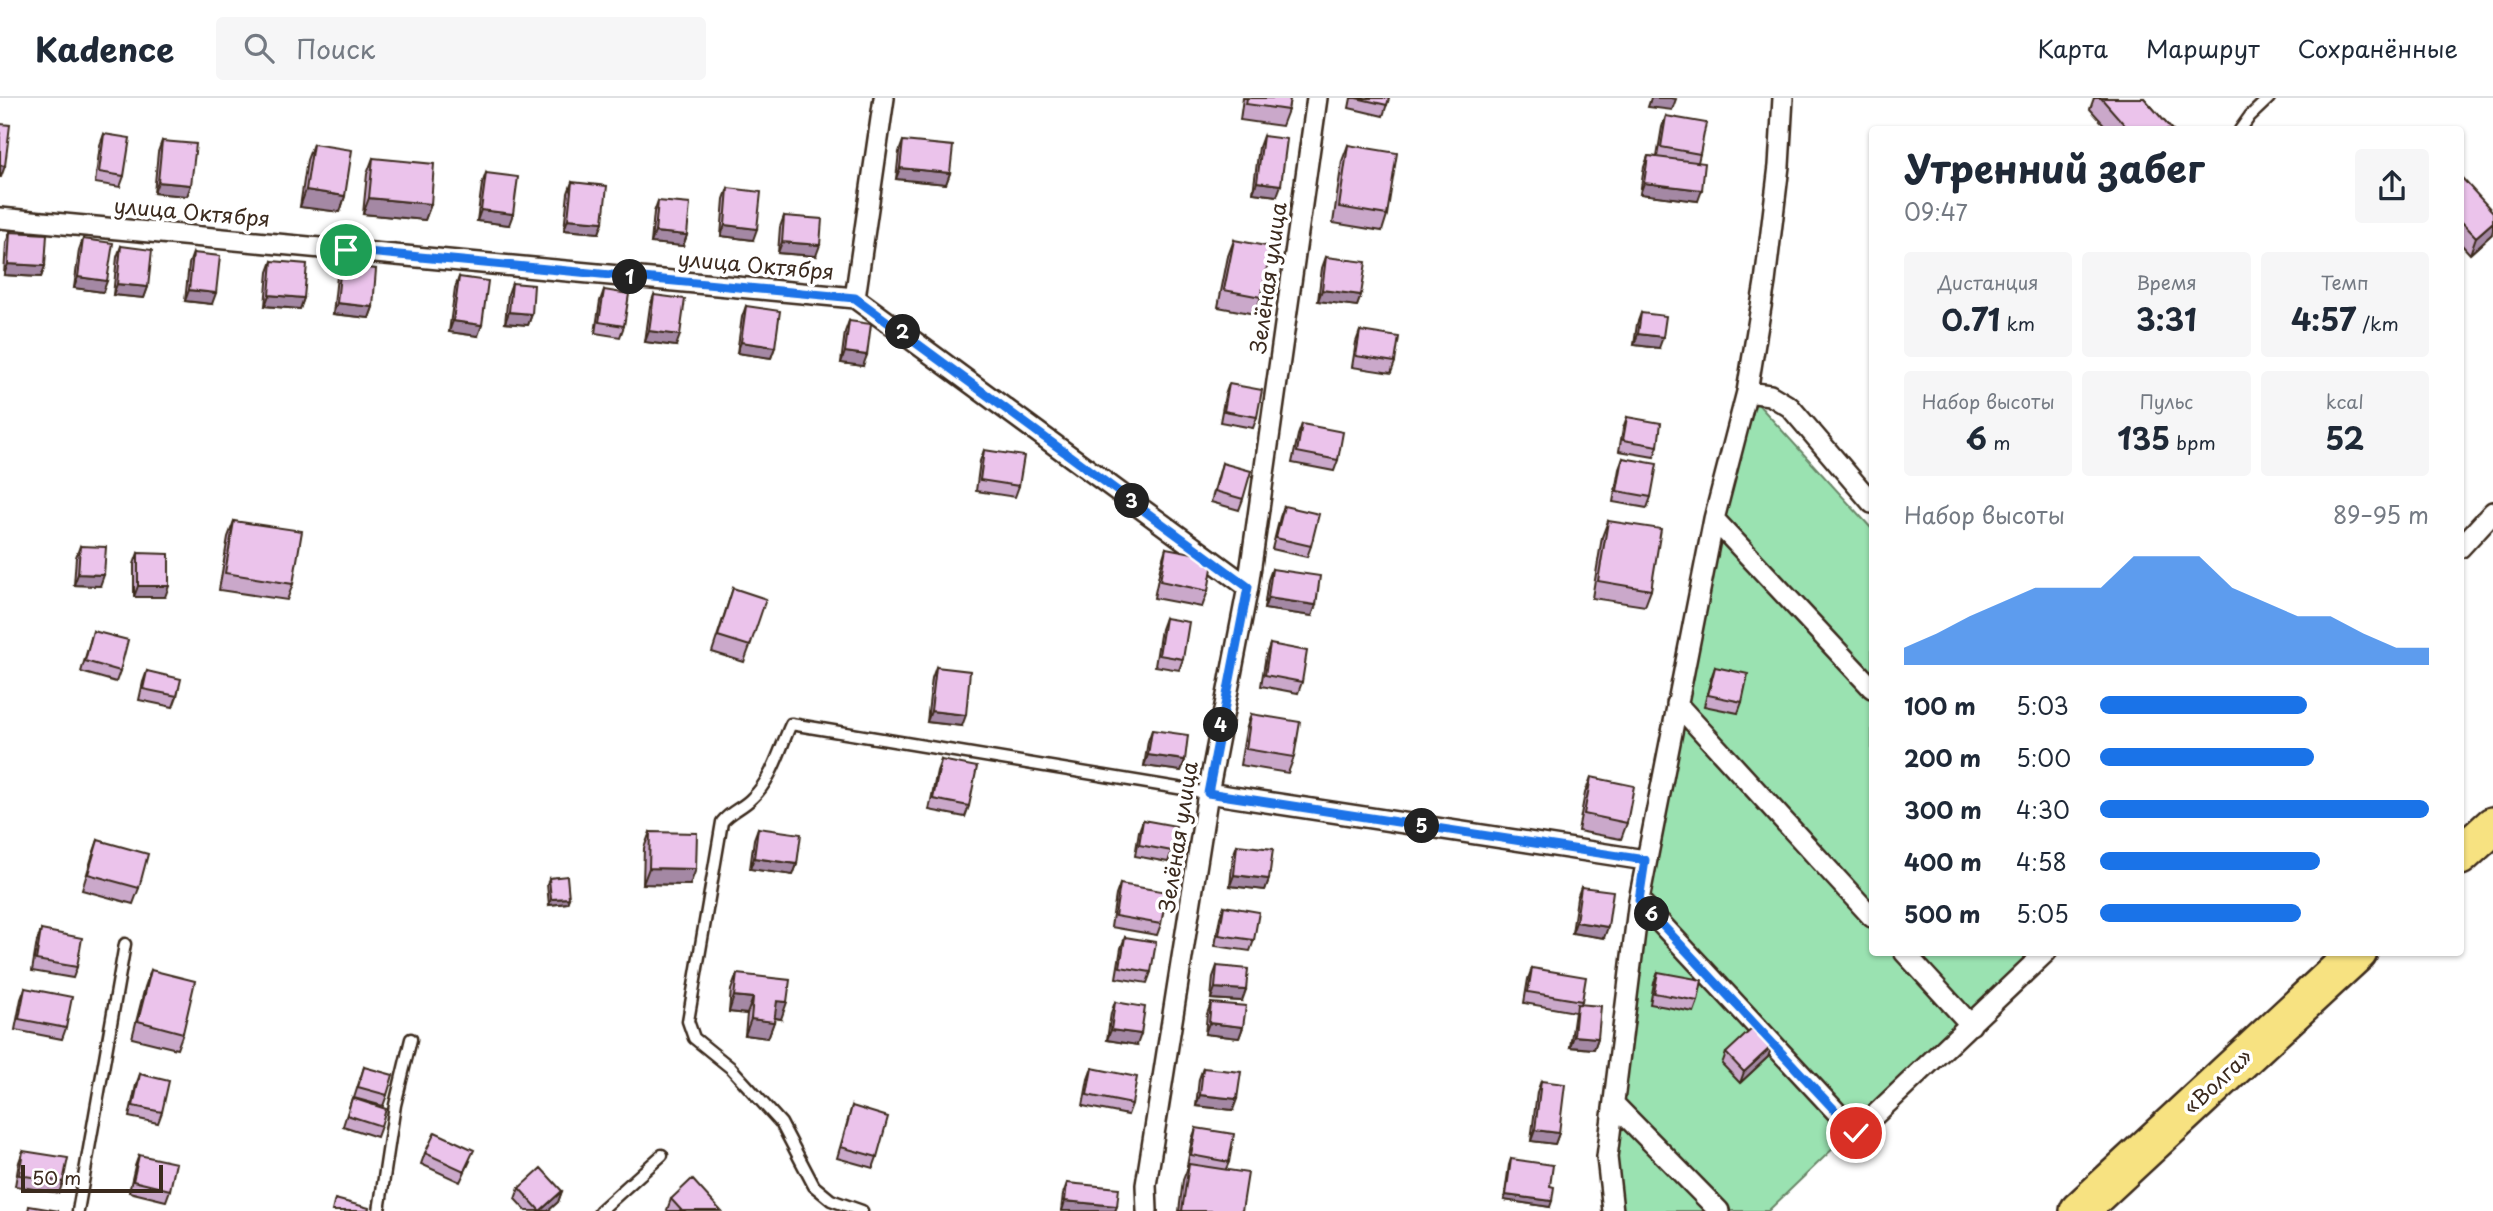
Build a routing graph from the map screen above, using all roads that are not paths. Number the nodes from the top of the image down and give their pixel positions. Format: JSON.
{"nodes":[{"id":1,"x":884,"y":98,"type":"edge"},
{"id":2,"x":1317,"y":98,"type":"edge"},
{"id":3,"x":1783,"y":98,"type":"edge"},
{"id":4,"x":2269,"y":98,"type":"edge"},
{"id":5,"x":2243,"y":126,"type":"edge"},
{"id":6,"x":0,"y":218,"type":"edge"},
{"id":7,"x":855,"y":298,"type":"junction"},
{"id":8,"x":1747,"y":392,"type":"junction"},
{"id":9,"x":1869,"y":499,"type":"edge"},
{"id":10,"x":2493,"y":512,"type":"edge"},
{"id":11,"x":1714,"y":519,"type":"junction"},
{"id":12,"x":2464,"y":544,"type":"edge"},
{"id":13,"x":1248,"y":587,"type":"junction"},
{"id":14,"x":1869,"y":685,"type":"edge"},
{"id":15,"x":1677,"y":704,"type":"junction"},
{"id":16,"x":1208,"y":793,"type":"junction"},
{"id":17,"x":2493,"y":826,"type":"edge"},
{"id":18,"x":2464,"y":852,"type":"edge"},
{"id":19,"x":1645,"y":860,"type":"junction"},
{"id":20,"x":1639,"y":900,"type":"junction"},
{"id":21,"x":1869,"y":914,"type":"edge"},
{"id":22,"x":125,"y":944,"type":"dead end"},
{"id":23,"x":1908,"y":956,"type":"edge"},
{"id":24,"x":2042,"y":956,"type":"edge"},
{"id":25,"x":2354,"y":956,"type":"edge"},
{"id":26,"x":1971,"y":1025,"type":"junction"},
{"id":27,"x":411,"y":1039,"type":"dead end"},
{"id":28,"x":1614,"y":1104,"type":"junction"},
{"id":29,"x":662,"y":1155,"type":"dead end"},
{"id":30,"x":78,"y":1211,"type":"edge"},
{"id":31,"x":379,"y":1211,"type":"edge"},
{"id":32,"x":600,"y":1211,"type":"edge"},
{"id":33,"x":862,"y":1211,"type":"edge"},
{"id":34,"x":1147,"y":1211,"type":"edge"},
{"id":35,"x":1613,"y":1211,"type":"edge"},
{"id":36,"x":1719,"y":1211,"type":"edge"},
{"id":37,"x":2079,"y":1211,"type":"edge"}],
"edges":[{"from":1,"to":7,"type":"street"},
{"from":2,"to":13,"type":"street","name":"Зелёная улица"},
{"from":3,"to":8,"type":"street"},
{"from":4,"to":5,"type":"lane"},
{"from":6,"to":7,"type":"street","name":"улица Октября"},
{"from":7,"to":13,"type":"street","name":"улица Октября"},
{"from":8,"to":9,"type":"street"},
{"from":8,"to":11,"type":"street"},
{"from":10,"to":12,"type":"street"},
{"from":11,"to":14,"type":"street"},
{"from":11,"to":15,"type":"street"},
{"from":13,"to":16,"type":"street","name":"Зелёная улица"},
{"from":15,"to":19,"type":"street"},
{"from":15,"to":21,"type":"street"},
{"from":16,"to":19,"type":"street"},
{"from":16,"to":33,"type":"lane"},
{"from":16,"to":34,"type":"street","name":"Зелёная улица"},
{"from":17,"to":18,"type":"highway"},
{"from":19,"to":20,"type":"street"},
{"from":20,"to":26,"type":"street"},
{"from":20,"to":28,"type":"street"},
{"from":22,"to":30,"type":"lane"},
{"from":23,"to":26,"type":"street"},
{"from":24,"to":26,"type":"street"},
{"from":25,"to":37,"type":"highway","name":"«Волга»"},
{"from":27,"to":31,"type":"lane"},
{"from":28,"to":35,"type":"street"},
{"from":28,"to":36,"type":"street"},
{"from":29,"to":32,"type":"lane"}]}
